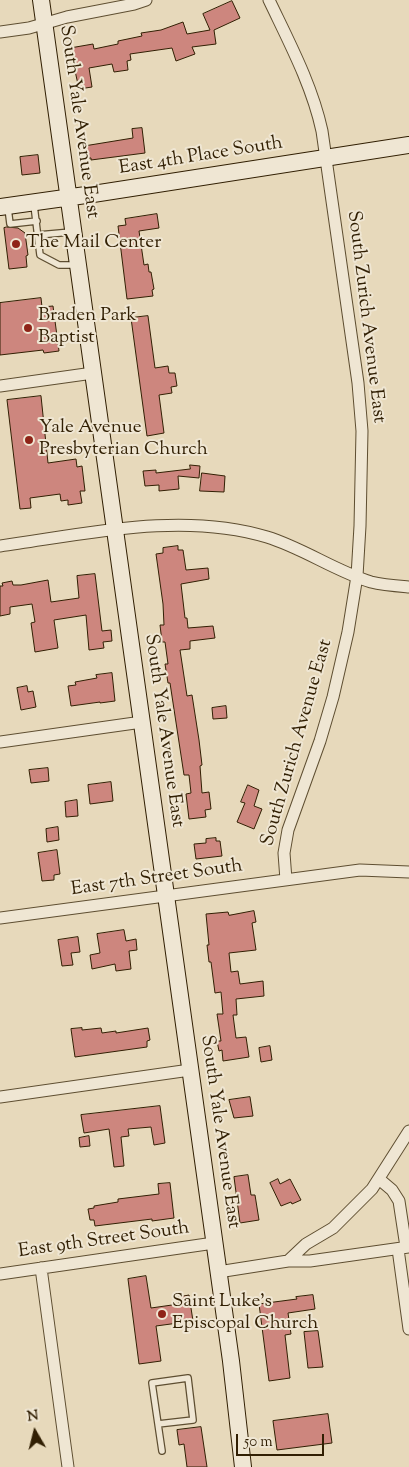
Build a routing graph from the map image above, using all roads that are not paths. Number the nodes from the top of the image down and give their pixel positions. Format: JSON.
{"nodes":[{"id":1,"x":41,"y":0,"type":"edge"},
{"id":2,"x":146,"y":0,"type":"edge"},
{"id":3,"x":269,"y":0,"type":"edge"},
{"id":4,"x":44,"y":23,"type":"junction"},
{"id":5,"x":0,"y":32,"type":"edge"},
{"id":6,"x":409,"y":146,"type":"edge"},
{"id":7,"x":327,"y":158,"type":"junction"},
{"id":8,"x":68,"y":197,"type":"junction"},
{"id":9,"x":34,"y":201,"type":"junction"},
{"id":10,"x":4,"y":206,"type":"edge"},
{"id":11,"x":37,"y":221,"type":"junction"},
{"id":12,"x":72,"y":232,"type":"junction"},
{"id":13,"x":38,"y":235,"type":"junction"},
{"id":14,"x":77,"y":264,"type":"junction"},
{"id":15,"x":92,"y":373,"type":"junction"},
{"id":16,"x":0,"y":386,"type":"edge"},
{"id":17,"x":115,"y":530,"type":"junction"},
{"id":18,"x":0,"y":546,"type":"edge"},
{"id":19,"x":357,"y":576,"type":"junction"},
{"id":20,"x":409,"y":587,"type":"edge"},
{"id":21,"x":142,"y":722,"type":"junction"},
{"id":22,"x":0,"y":742,"type":"edge"},
{"id":23,"x":409,"y":872,"type":"edge"},
{"id":24,"x":286,"y":880,"type":"junction"},
{"id":25,"x":165,"y":895,"type":"junction"},
{"id":26,"x":0,"y":918,"type":"edge"},
{"id":27,"x":190,"y":1070,"type":"junction"},
{"id":28,"x":0,"y":1097,"type":"edge"},
{"id":29,"x":409,"y":1131,"type":"edge"},
{"id":30,"x":379,"y":1180,"type":"junction"},
{"id":31,"x":214,"y":1243,"type":"junction"},
{"id":32,"x":404,"y":1248,"type":"edge"},
{"id":33,"x":288,"y":1261,"type":"junction"},
{"id":34,"x":41,"y":1268,"type":"junction"},
{"id":35,"x":218,"y":1272,"type":"junction"},
{"id":36,"x":0,"y":1274,"type":"edge"},
{"id":37,"x":409,"y":1329,"type":"edge"},
{"id":38,"x":158,"y":1424,"type":"junction"},
{"id":39,"x":162,"y":1451,"type":"dead end"},
{"id":40,"x":68,"y":1467,"type":"edge"},
{"id":41,"x":243,"y":1467,"type":"edge"}],
"edges":[{"from":1,"to":4,"type":"main road","name":"South Yale Avenue East"},
{"from":2,"to":4,"type":"street"},
{"from":3,"to":7,"type":"street","name":"South Zurich Avenue East"},
{"from":4,"to":5,"type":"street"},
{"from":4,"to":8,"type":"main road","name":"South Yale Avenue East"},
{"from":6,"to":7,"type":"main road","name":"East 4th Place South"},
{"from":7,"to":8,"type":"main road","name":"East 4th Place South"},
{"from":7,"to":19,"type":"street","name":"South Zurich Avenue East"},
{"from":8,"to":9,"type":"main road","name":"East 4th Place South"},
{"from":8,"to":12,"type":"main road","name":"South Yale Avenue East"},
{"from":9,"to":10,"type":"main road","name":"East 4th Place South"},
{"from":9,"to":11,"type":"lane"},
{"from":10,"to":11,"type":"lane"},
{"from":11,"to":13,"type":"lane"},
{"from":12,"to":13,"type":"lane"},
{"from":12,"to":14,"type":"main road","name":"South Yale Avenue East"},
{"from":13,"to":14,"type":"lane"},
{"from":14,"to":15,"type":"main road","name":"South Yale Avenue East"},
{"from":15,"to":16,"type":"street"},
{"from":15,"to":17,"type":"main road","name":"South Yale Avenue East"},
{"from":17,"to":18,"type":"street"},
{"from":17,"to":19,"type":"street"},
{"from":17,"to":21,"type":"main road","name":"South Yale Avenue East"},
{"from":19,"to":20,"type":"street"},
{"from":19,"to":24,"type":"street","name":"South Zurich Avenue East"},
{"from":21,"to":22,"type":"street"},
{"from":21,"to":25,"type":"main road","name":"South Yale Avenue East"},
{"from":23,"to":24,"type":"street","name":"East 7th Street South"},
{"from":24,"to":25,"type":"street","name":"East 7th Street South"},
{"from":25,"to":26,"type":"street","name":"East 7th Street South"},
{"from":25,"to":27,"type":"main road","name":"South Yale Avenue East"},
{"from":27,"to":28,"type":"street"},
{"from":27,"to":31,"type":"main road","name":"South Yale Avenue East"},
{"from":29,"to":30,"type":"street"},
{"from":30,"to":32,"type":"street"},
{"from":30,"to":33,"type":"street"},
{"from":31,"to":34,"type":"street","name":"East 9th Street South"},
{"from":31,"to":35,"type":"main road","name":"South Yale Avenue East"},
{"from":32,"to":33,"type":"street"},
{"from":32,"to":37,"type":"street"},
{"from":33,"to":35,"type":"street"},
{"from":34,"to":36,"type":"street","name":"East 9th Street South"},
{"from":34,"to":40,"type":"street"},
{"from":35,"to":41,"type":"main road","name":"South Yale Avenue East"},
{"from":38,"to":38,"type":"lane"},
{"from":38,"to":39,"type":"lane"}]}
